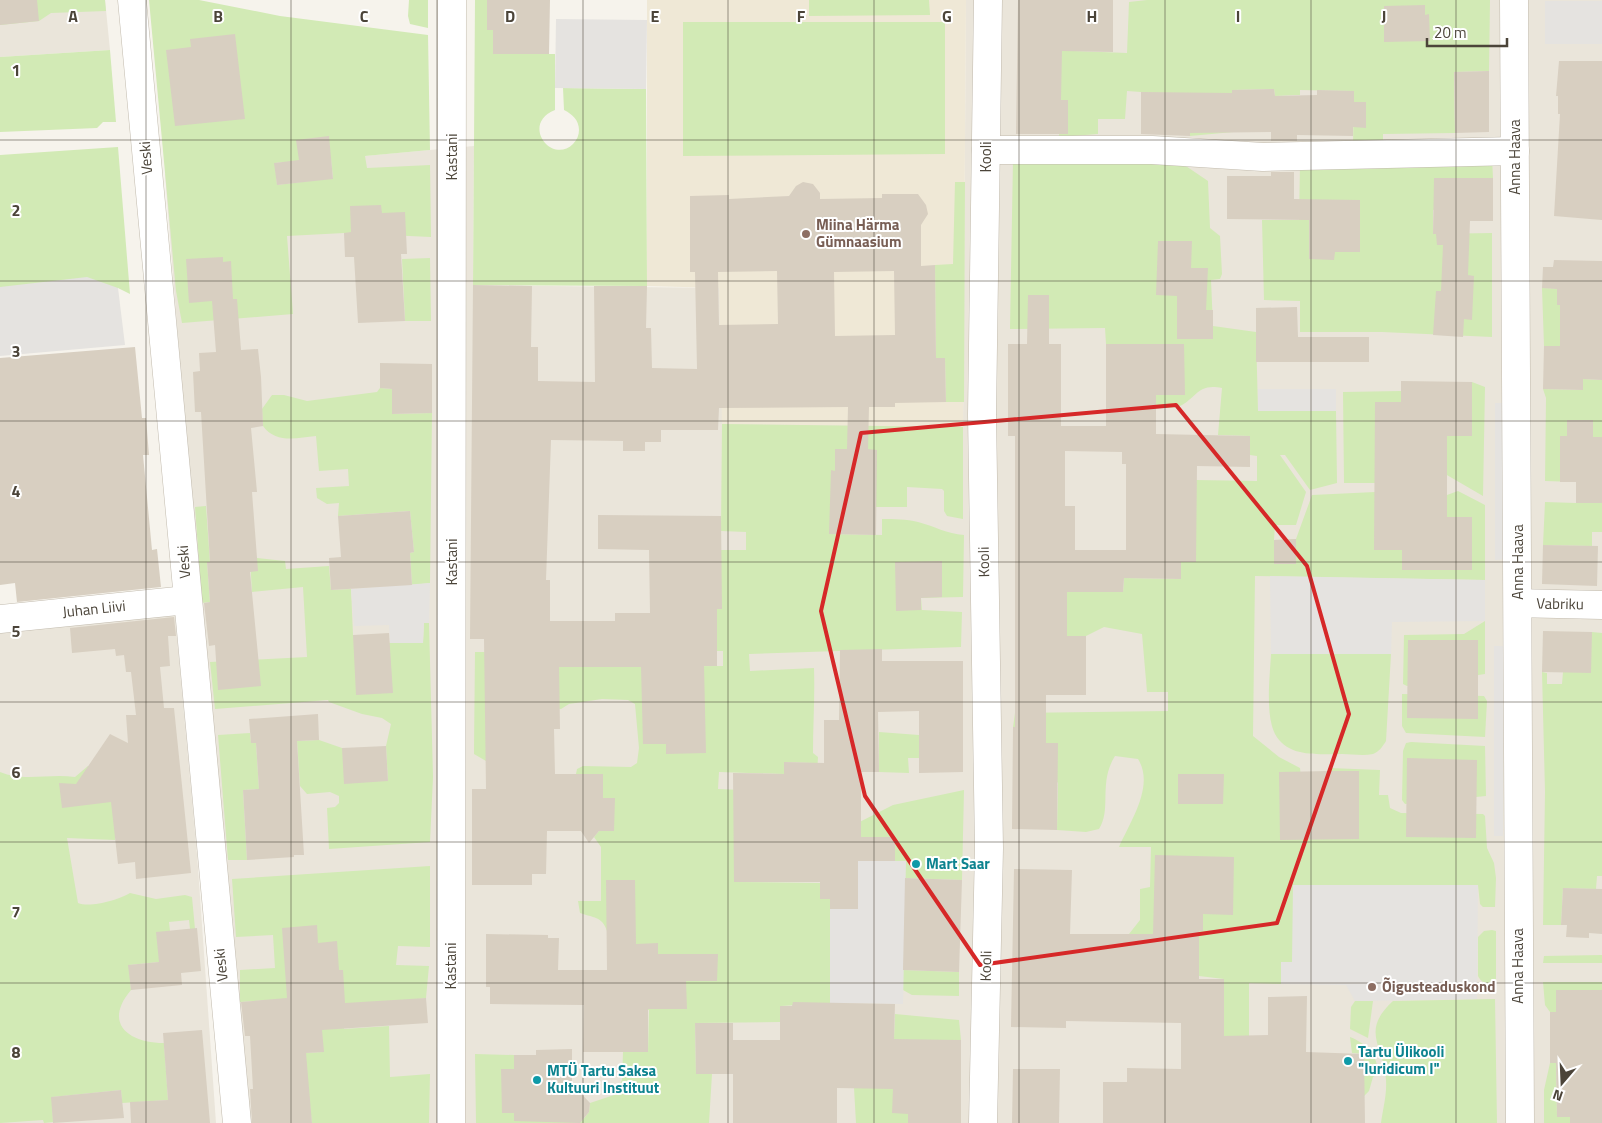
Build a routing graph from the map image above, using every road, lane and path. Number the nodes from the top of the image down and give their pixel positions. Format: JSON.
{"nodes":[{"id":1,"x":132,"y":0,"type":"edge"},
{"id":2,"x":452,"y":0,"type":"edge"},
{"id":3,"x":988,"y":0,"type":"edge"},
{"id":4,"x":1514,"y":0,"type":"edge"},
{"id":5,"x":986,"y":150,"type":"junction"},
{"id":6,"x":1515,"y":151,"type":"junction"},
{"id":7,"x":187,"y":600,"type":"junction"},
{"id":8,"x":1518,"y":603,"type":"junction"},
{"id":9,"x":1602,"y":605,"type":"edge"},
{"id":10,"x":0,"y":619,"type":"edge"},
{"id":11,"x":236,"y":1123,"type":"edge"},
{"id":12,"x":451,"y":1123,"type":"edge"},
{"id":13,"x":983,"y":1123,"type":"edge"},
{"id":14,"x":1520,"y":1123,"type":"edge"}],
"edges":[{"from":1,"to":7,"type":"street","name":"Veski"},
{"from":2,"to":12,"type":"street","name":"Kastani"},
{"from":3,"to":5,"type":"street","name":"Kooli"},
{"from":4,"to":6,"type":"street","name":"Anna Haava"},
{"from":5,"to":6,"type":"street"},
{"from":5,"to":13,"type":"street","name":"Kooli"},
{"from":6,"to":8,"type":"street","name":"Anna Haava"},
{"from":7,"to":10,"type":"street","name":"Juhan Liivi"},
{"from":7,"to":11,"type":"street","name":"Veski"},
{"from":8,"to":9,"type":"street","name":"Vabriku"},
{"from":8,"to":14,"type":"street","name":"Anna Haava"}]}
